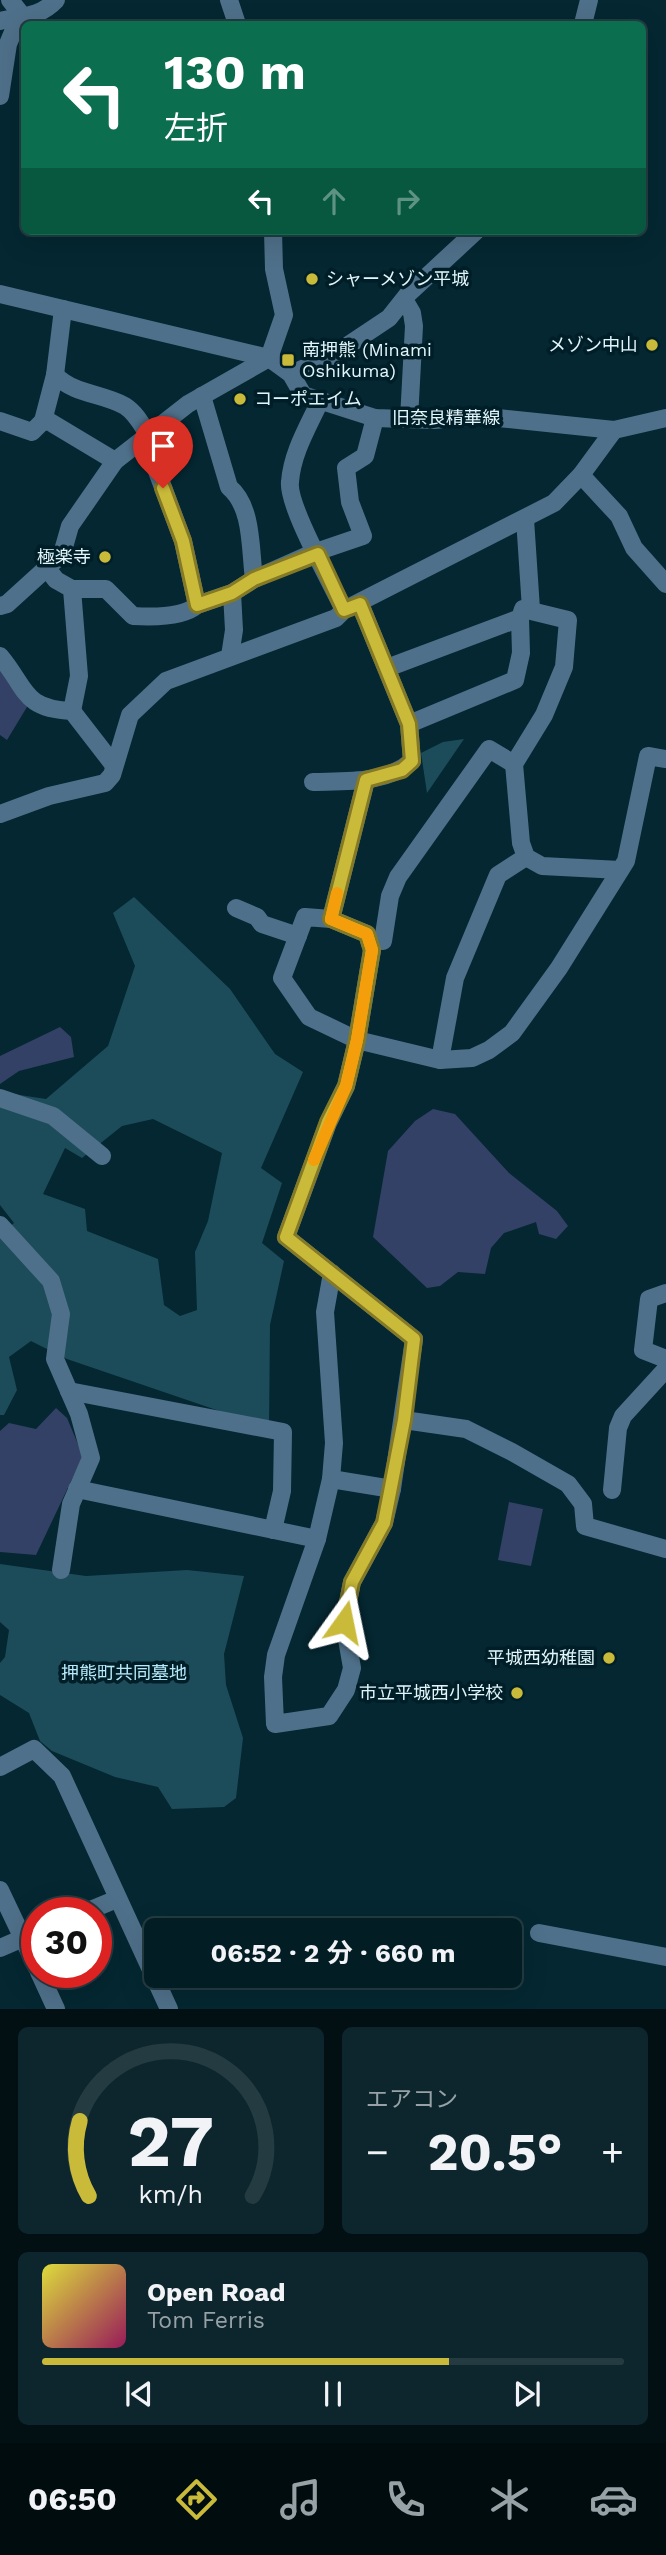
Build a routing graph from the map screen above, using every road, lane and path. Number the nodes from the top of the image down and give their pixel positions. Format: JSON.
{"nodes":[{"id":1,"x":10,"y":0,"type":"edge"},
{"id":2,"x":56,"y":0,"type":"edge"},
{"id":3,"x":229,"y":0,"type":"edge"},
{"id":4,"x":589,"y":0,"type":"edge"},
{"id":5,"x":14,"y":19,"type":"edge"},
{"id":6,"x":236,"y":21,"type":"edge"},
{"id":7,"x":584,"y":21,"type":"edge"},
{"id":8,"x":0,"y":96,"type":"edge"},
{"id":9,"x":273,"y":235,"type":"edge"},
{"id":10,"x":472,"y":235,"type":"edge"},
{"id":11,"x":0,"y":294,"type":"edge"},
{"id":12,"x":405,"y":301,"type":"junction"},
{"id":13,"x":63,"y":309,"type":"junction"},
{"id":14,"x":269,"y":358,"type":"junction"},
{"id":15,"x":291,"y":374,"type":"junction"},
{"id":16,"x":55,"y":375,"type":"junction"},
{"id":17,"x":202,"y":396,"type":"junction"},
{"id":18,"x":320,"y":401,"type":"junction"},
{"id":19,"x":375,"y":418,"type":"junction"},
{"id":20,"x":666,"y":418,"type":"edge"},
{"id":21,"x":409,"y":419,"type":"junction"},
{"id":22,"x":0,"y":421,"type":"edge"},
{"id":23,"x":43,"y":421,"type":"junction"},
{"id":24,"x":614,"y":430,"type":"junction"},
{"id":25,"x":147,"y":437,"type":"junction"},
{"id":26,"x":115,"y":461,"type":"junction"},
{"id":27,"x":581,"y":475,"type":"junction"},
{"id":28,"x":525,"y":519,"type":"junction"},
{"id":29,"x":318,"y":554,"type":"junction"},
{"id":30,"x":46,"y":566,"type":"junction"},
{"id":31,"x":254,"y":579,"type":"junction"},
{"id":32,"x":666,"y":584,"type":"edge"},
{"id":33,"x":72,"y":589,"type":"junction"},
{"id":34,"x":232,"y":593,"type":"junction"},
{"id":35,"x":197,"y":605,"type":"junction"},
{"id":36,"x":0,"y":606,"type":"edge"},
{"id":37,"x":352,"y":607,"type":"junction"},
{"id":38,"x":525,"y":614,"type":"junction"},
{"id":39,"x":0,"y":656,"type":"edge"},
{"id":40,"x":230,"y":656,"type":"junction"},
{"id":41,"x":387,"y":668,"type":"junction"},
{"id":42,"x":72,"y":711,"type":"junction"},
{"id":43,"x":409,"y":724,"type":"junction"},
{"id":44,"x":666,"y":759,"type":"edge"},
{"id":45,"x":113,"y":764,"type":"junction"},
{"id":46,"x":514,"y":764,"type":"junction"},
{"id":47,"x":366,"y":780,"type":"junction"},
{"id":48,"x":313,"y":782,"type":"dead end"},
{"id":49,"x":0,"y":814,"type":"edge"},
{"id":50,"x":526,"y":857,"type":"junction"},
{"id":51,"x":620,"y":870,"type":"junction"},
{"id":52,"x":236,"y":908,"type":"dead end"},
{"id":53,"x":331,"y":919,"type":"junction"},
{"id":54,"x":298,"y":936,"type":"junction"},
{"id":55,"x":383,"y":941,"type":"dead end"},
{"id":56,"x":357,"y":1040,"type":"junction"},
{"id":57,"x":440,"y":1060,"type":"junction"},
{"id":58,"x":0,"y":1098,"type":"edge"},
{"id":59,"x":102,"y":1156,"type":"dead end"},
{"id":60,"x":0,"y":1225,"type":"edge"},
{"id":61,"x":332,"y":1273,"type":"junction"},
{"id":62,"x":666,"y":1293,"type":"edge"},
{"id":63,"x":666,"y":1359,"type":"edge"},
{"id":64,"x":666,"y":1369,"type":"edge"},
{"id":65,"x":69,"y":1391,"type":"junction"},
{"id":66,"x":404,"y":1420,"type":"junction"},
{"id":67,"x":331,"y":1479,"type":"junction"},
{"id":68,"x":77,"y":1489,"type":"junction"},
{"id":69,"x":392,"y":1489,"type":"junction"},
{"id":70,"x":612,"y":1490,"type":"dead end"},
{"id":71,"x":273,"y":1530,"type":"junction"},
{"id":72,"x":317,"y":1539,"type":"junction"},
{"id":73,"x":666,"y":1549,"type":"edge"},
{"id":74,"x":61,"y":1570,"type":"dead end"},
{"id":75,"x":0,"y":1767,"type":"edge"},
{"id":76,"x":0,"y":1890,"type":"edge"},
{"id":77,"x":117,"y":1899,"type":"junction"},
{"id":78,"x":112,"y":1901,"type":"edge"},
{"id":79,"x":21,"y":1922,"type":"edge"},
{"id":80,"x":539,"y":1933,"type":"dead end"},
{"id":81,"x":21,"y":1939,"type":"edge"},
{"id":82,"x":0,"y":1948,"type":"edge"},
{"id":83,"x":666,"y":1957,"type":"edge"},
{"id":84,"x":46,"y":1988,"type":"edge"},
{"id":85,"x":56,"y":2009,"type":"edge"},
{"id":86,"x":169,"y":2009,"type":"edge"}],
"edges":[{"from":1,"to":5,"type":"street"},
{"from":2,"to":5,"type":"street"},
{"from":3,"to":6,"type":"street"},
{"from":4,"to":7,"type":"street"},
{"from":5,"to":8,"type":"street"},
{"from":9,"to":14,"type":"street"},
{"from":10,"to":12,"type":"street"},
{"from":11,"to":13,"type":"street","name":"旧奈良精華線"},
{"from":12,"to":15,"type":"street"},
{"from":12,"to":21,"type":"street"},
{"from":13,"to":14,"type":"street","name":"旧奈良精華線"},
{"from":13,"to":16,"type":"street"},
{"from":14,"to":15,"type":"street","name":"旧奈良精華線"},
{"from":14,"to":17,"type":"street"},
{"from":15,"to":18,"type":"street","name":"旧奈良精華線"},
{"from":16,"to":23,"type":"street"},
{"from":16,"to":25,"type":"street"},
{"from":17,"to":25,"type":"street"},
{"from":17,"to":31,"type":"street"},
{"from":18,"to":19,"type":"street","name":"旧奈良精華線"},
{"from":18,"to":29,"type":"street"},
{"from":19,"to":21,"type":"street","name":"旧奈良精華線"},
{"from":19,"to":29,"type":"street"},
{"from":20,"to":24,"type":"street","name":"旧奈良精華線"},
{"from":21,"to":24,"type":"street","name":"旧奈良精華線"},
{"from":22,"to":23,"type":"street"},
{"from":23,"to":26,"type":"street"},
{"from":24,"to":27,"type":"street"},
{"from":25,"to":26,"type":"street"},
{"from":25,"to":35,"type":"street"},
{"from":26,"to":30,"type":"street"},
{"from":27,"to":28,"type":"street"},
{"from":27,"to":32,"type":"street"},
{"from":28,"to":37,"type":"street"},
{"from":28,"to":38,"type":"street"},
{"from":29,"to":31,"type":"street"},
{"from":29,"to":37,"type":"street"},
{"from":30,"to":33,"type":"street"},
{"from":30,"to":36,"type":"street"},
{"from":31,"to":34,"type":"street"},
{"from":33,"to":35,"type":"street"},
{"from":33,"to":42,"type":"street"},
{"from":34,"to":35,"type":"street"},
{"from":34,"to":40,"type":"street"},
{"from":37,"to":40,"type":"street"},
{"from":37,"to":41,"type":"street"},
{"from":38,"to":41,"type":"street"},
{"from":38,"to":43,"type":"street"},
{"from":38,"to":46,"type":"street"},
{"from":39,"to":42,"type":"street"},
{"from":40,"to":45,"type":"street"},
{"from":41,"to":43,"type":"street"},
{"from":42,"to":45,"type":"street"},
{"from":43,"to":47,"type":"street"},
{"from":44,"to":51,"type":"street"},
{"from":45,"to":49,"type":"street"},
{"from":46,"to":50,"type":"street"},
{"from":46,"to":55,"type":"street"},
{"from":47,"to":48,"type":"street"},
{"from":47,"to":53,"type":"street"},
{"from":50,"to":51,"type":"street"},
{"from":50,"to":57,"type":"street"},
{"from":51,"to":57,"type":"street"},
{"from":52,"to":54,"type":"street"},
{"from":53,"to":54,"type":"street"},
{"from":53,"to":56,"type":"street"},
{"from":54,"to":56,"type":"street"},
{"from":56,"to":57,"type":"street"},
{"from":56,"to":61,"type":"street"},
{"from":58,"to":59,"type":"street"},
{"from":60,"to":65,"type":"street"},
{"from":61,"to":66,"type":"street"},
{"from":61,"to":67,"type":"street"},
{"from":62,"to":63,"type":"street"},
{"from":64,"to":70,"type":"street"},
{"from":65,"to":68,"type":"street"},
{"from":65,"to":71,"type":"street"},
{"from":66,"to":69,"type":"street"},
{"from":66,"to":73,"type":"street"},
{"from":67,"to":69,"type":"street"},
{"from":67,"to":72,"type":"street"},
{"from":68,"to":71,"type":"street"},
{"from":68,"to":74,"type":"street"},
{"from":69,"to":72,"type":"street"},
{"from":71,"to":72,"type":"street"},
{"from":75,"to":77,"type":"street"},
{"from":76,"to":79,"type":"street"},
{"from":77,"to":78,"type":"street"},
{"from":77,"to":86,"type":"street"},
{"from":80,"to":83,"type":"street"},
{"from":81,"to":82,"type":"street"},
{"from":84,"to":85,"type":"street"}]}
